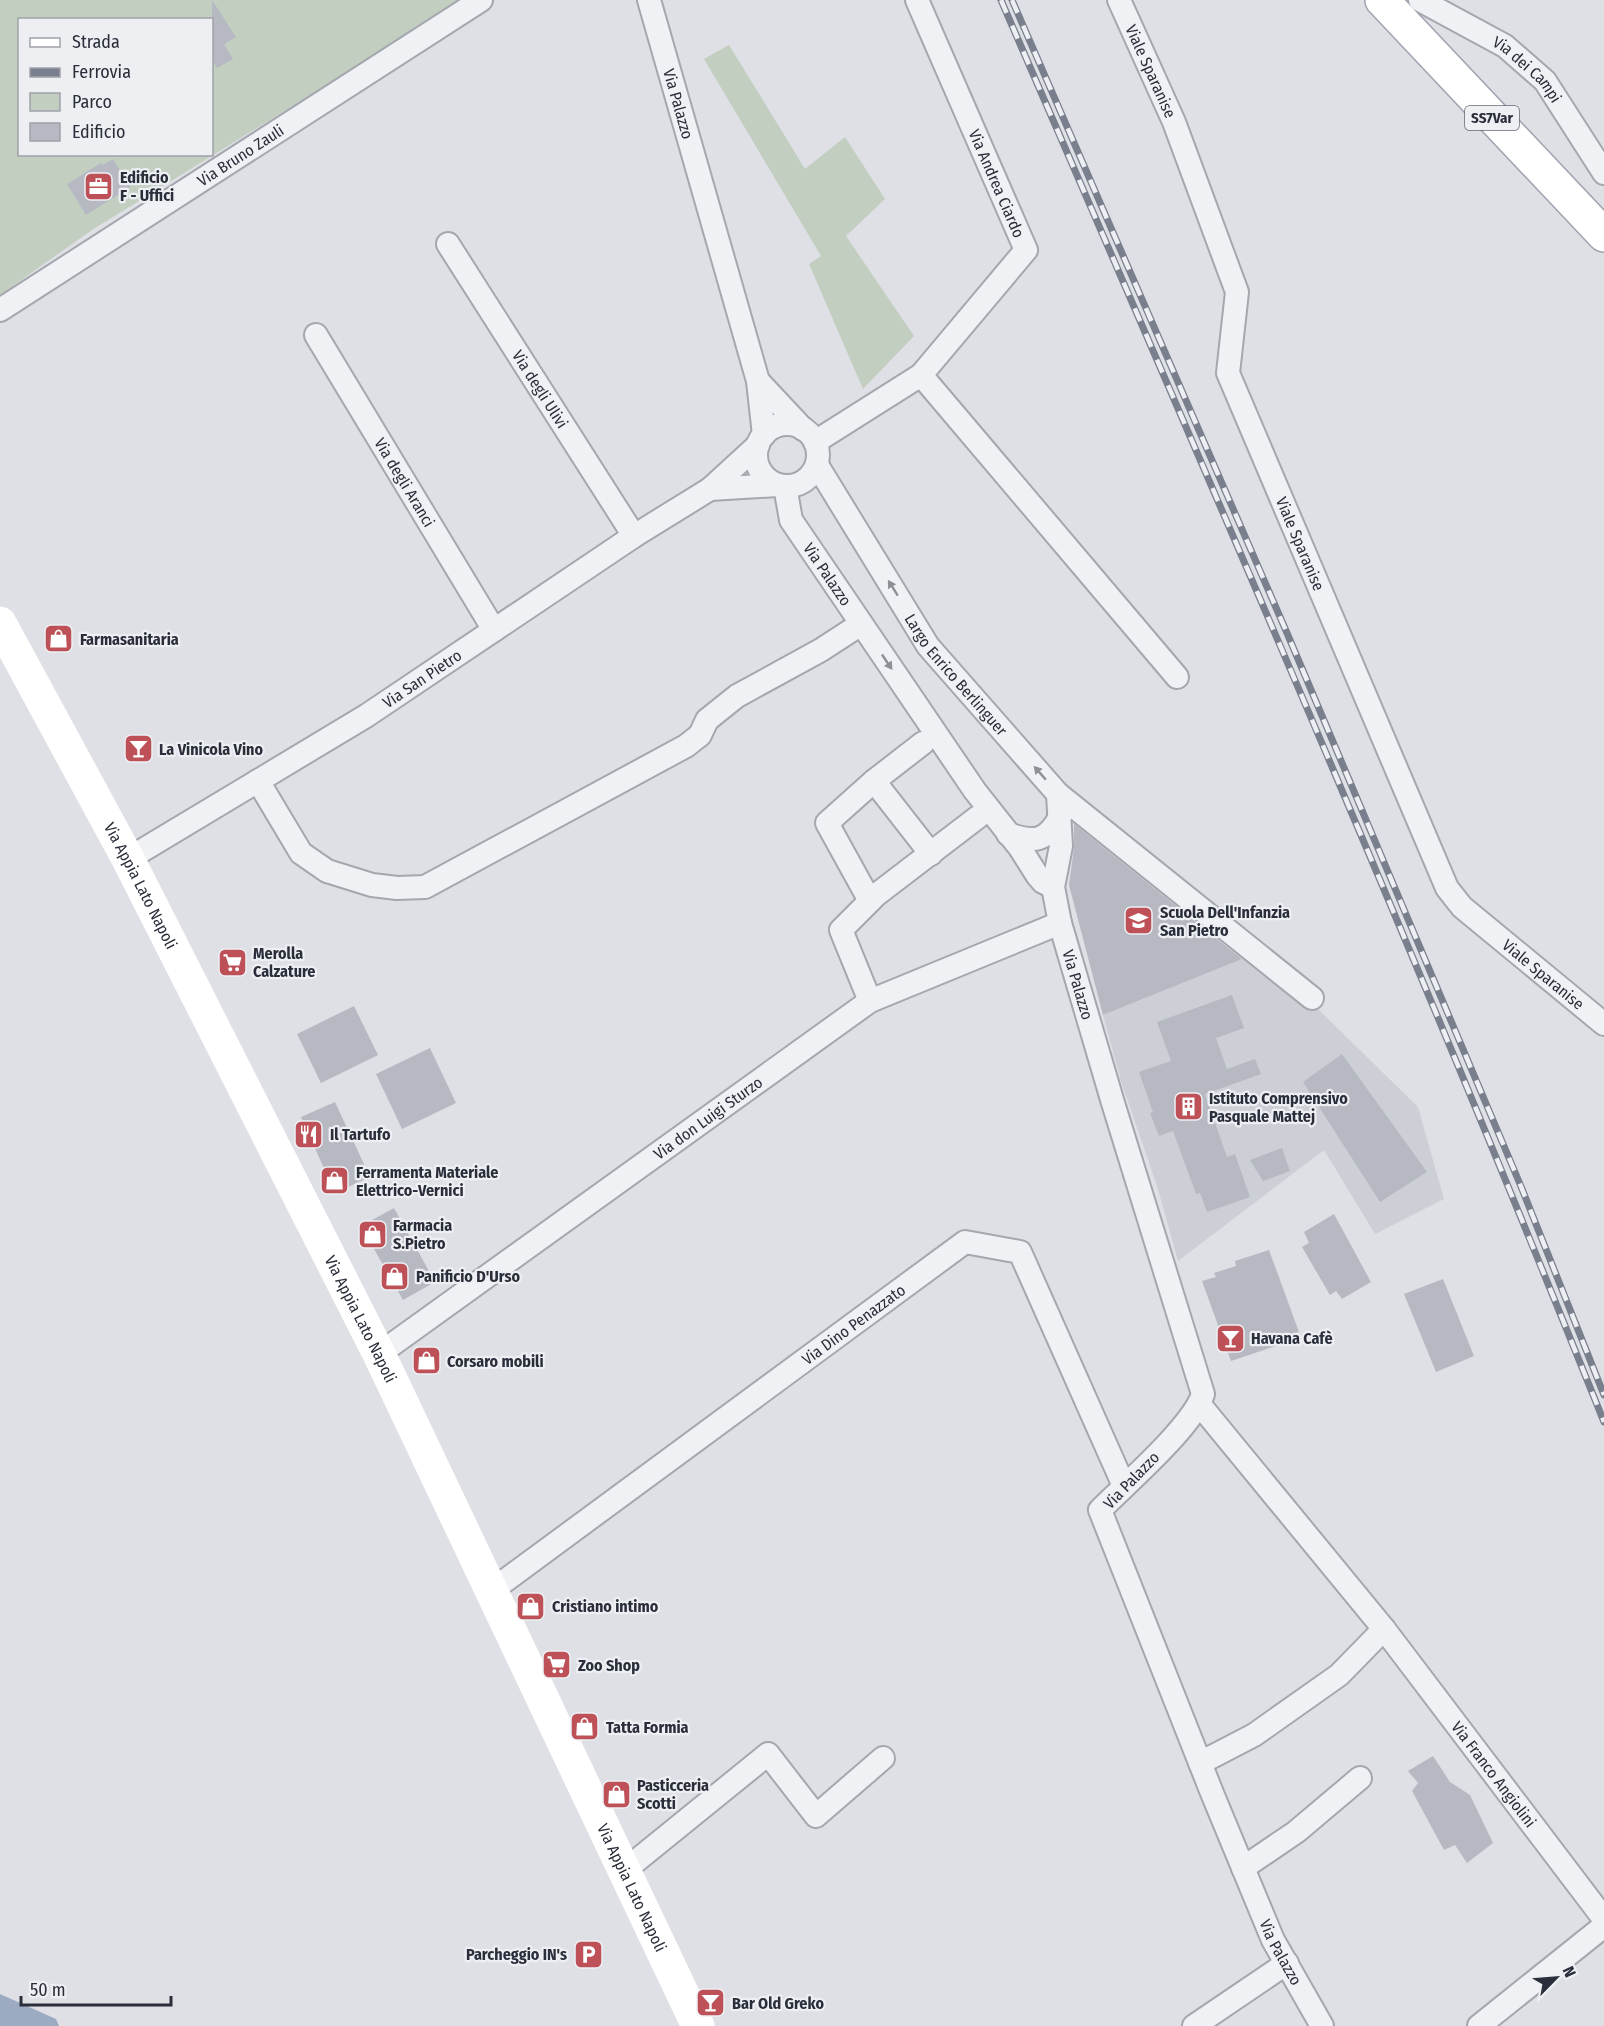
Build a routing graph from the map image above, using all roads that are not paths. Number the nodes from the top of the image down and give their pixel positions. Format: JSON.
{"nodes":[{"id":1,"x":481,"y":0,"type":"edge"},
{"id":2,"x":649,"y":0,"type":"edge"},
{"id":3,"x":917,"y":0,"type":"edge"},
{"id":4,"x":1119,"y":0,"type":"edge"},
{"id":5,"x":1382,"y":0,"type":"edge"},
{"id":6,"x":1420,"y":0,"type":"edge"},
{"id":7,"x":1604,"y":173,"type":"edge"},
{"id":8,"x":1604,"y":235,"type":"edge"},
{"id":9,"x":448,"y":243,"type":"dead end"},
{"id":10,"x":0,"y":310,"type":"edge"},
{"id":11,"x":316,"y":335,"type":"dead end"},
{"id":12,"x":921,"y":375,"type":"junction"},
{"id":13,"x":758,"y":381,"type":"junction"},
{"id":14,"x":809,"y":435,"type":"junction"},
{"id":15,"x":761,"y":440,"type":"junction"},
{"id":16,"x":817,"y":465,"type":"junction"},
{"id":17,"x":782,"y":486,"type":"junction"},
{"id":18,"x":710,"y":489,"type":"junction"},
{"id":19,"x":634,"y":536,"type":"junction"},
{"id":20,"x":0,"y":623,"type":"edge"},
{"id":21,"x":861,"y":624,"type":"junction"},
{"id":22,"x":494,"y":630,"type":"junction"},
{"id":23,"x":1177,"y":677,"type":"dead end"},
{"id":24,"x":923,"y":743,"type":"dead end"},
{"id":25,"x":258,"y":781,"type":"junction"},
{"id":26,"x":874,"y":781,"type":"junction"},
{"id":27,"x":1058,"y":794,"type":"junction"},
{"id":28,"x":978,"y":817,"type":"dead end"},
{"id":29,"x":1060,"y":818,"type":"junction"},
{"id":30,"x":1008,"y":834,"type":"junction"},
{"id":31,"x":931,"y":854,"type":"junction"},
{"id":32,"x":128,"y":859,"type":"junction"},
{"id":33,"x":1053,"y":887,"type":"junction"},
{"id":34,"x":870,"y":901,"type":"junction"},
{"id":35,"x":1060,"y":923,"type":"junction"},
{"id":36,"x":1312,"y":998,"type":"dead end"},
{"id":37,"x":870,"y":1001,"type":"junction"},
{"id":38,"x":1604,"y":1024,"type":"edge"},
{"id":39,"x":379,"y":1354,"type":"junction"},
{"id":40,"x":1200,"y":1405,"type":"junction"},
{"id":41,"x":1124,"y":1486,"type":"junction"},
{"id":42,"x":491,"y":1591,"type":"junction"},
{"id":43,"x":1384,"y":1629,"type":"junction"},
{"id":44,"x":883,"y":1758,"type":"dead end"},
{"id":45,"x":1200,"y":1763,"type":"junction"},
{"id":46,"x":1360,"y":1778,"type":"dead end"},
{"id":47,"x":1243,"y":1868,"type":"junction"},
{"id":48,"x":626,"y":1870,"type":"junction"},
{"id":49,"x":1604,"y":1919,"type":"edge"},
{"id":50,"x":1604,"y":1926,"type":"edge"},
{"id":51,"x":1287,"y":1963,"type":"junction"},
{"id":52,"x":698,"y":2026,"type":"edge"},
{"id":53,"x":1194,"y":2026,"type":"edge"},
{"id":54,"x":1322,"y":2026,"type":"edge"},
{"id":55,"x":1479,"y":2026,"type":"edge"}],
"edges":[{"from":1,"to":10,"type":"street","name":"Via Bruno Zauli"},
{"from":2,"to":13,"type":"street","name":"Via Palazzo"},
{"from":3,"to":12,"type":"street","name":"Via Andrea Ciardo"},
{"from":4,"to":38,"type":"street","name":"Viale Sparanise"},
{"from":5,"to":8,"type":"street","number":"SS7Var"},
{"from":6,"to":7,"type":"street","name":"Via dei Campi"},
{"from":9,"to":19,"type":"street","name":"Via degli Ulivi"},
{"from":11,"to":22,"type":"street","name":"Via degli Aranci"},
{"from":12,"to":14,"type":"street","name":"Via Andrea Ciardo"},
{"from":12,"to":23,"type":"street"},
{"from":13,"to":14,"type":"street","name":"Via Palazzo"},
{"from":13,"to":15,"type":"street","name":"Via Palazzo"},
{"from":14,"to":15,"type":"street"},
{"from":14,"to":16,"type":"street"},
{"from":15,"to":17,"type":"street"},
{"from":15,"to":18,"type":"street","name":"Via San Pietro"},
{"from":16,"to":17,"type":"street"},
{"from":27,"to":16,"type":"street","name":"Largo Enrico Berlinguer","one_way":true},
{"from":17,"to":18,"type":"street","name":"Via San Pietro"},
{"from":17,"to":21,"type":"street","name":"Via Palazzo"},
{"from":18,"to":19,"type":"street","name":"Via San Pietro"},
{"from":19,"to":22,"type":"street","name":"Via San Pietro"},
{"from":20,"to":32,"type":"street","name":"Via Appia Lato Napoli"},
{"from":21,"to":25,"type":"street"},
{"from":21,"to":30,"type":"street","name":"Via Palazzo","one_way":true},
{"from":22,"to":25,"type":"street","name":"Via San Pietro"},
{"from":24,"to":26,"type":"street"},
{"from":25,"to":32,"type":"street","name":"Via San Pietro"},
{"from":26,"to":31,"type":"street"},
{"from":26,"to":34,"type":"street"},
{"from":27,"to":29,"type":"street"},
{"from":27,"to":36,"type":"street","name":"Largo Enrico Berlinguer"},
{"from":28,"to":31,"type":"street"},
{"from":29,"to":30,"type":"street"},
{"from":29,"to":33,"type":"street"},
{"from":30,"to":33,"type":"street","name":"Via Palazzo"},
{"from":31,"to":34,"type":"street"},
{"from":32,"to":39,"type":"street","name":"Via Appia Lato Napoli"},
{"from":33,"to":35,"type":"street","name":"Via Palazzo"},
{"from":34,"to":37,"type":"street"},
{"from":35,"to":37,"type":"street","name":"Via don Luigi Sturzo"},
{"from":35,"to":40,"type":"street","name":"Via Palazzo"},
{"from":37,"to":39,"type":"street","name":"Via don Luigi Sturzo"},
{"from":39,"to":42,"type":"street","name":"Via Appia Lato Napoli"},
{"from":40,"to":41,"type":"street","name":"Via Palazzo"},
{"from":40,"to":43,"type":"street","name":"Via Franco Angiolini"},
{"from":41,"to":42,"type":"street","name":"Via Dino Penazzato"},
{"from":41,"to":45,"type":"street","name":"Via Palazzo"},
{"from":42,"to":48,"type":"street","name":"Via Appia Lato Napoli"},
{"from":43,"to":45,"type":"street"},
{"from":43,"to":49,"type":"street","name":"Via Franco Angiolini"},
{"from":44,"to":48,"type":"street"},
{"from":45,"to":47,"type":"street","name":"Via Palazzo"},
{"from":46,"to":47,"type":"street"},
{"from":47,"to":51,"type":"street","name":"Via Palazzo"},
{"from":48,"to":52,"type":"street","name":"Via Appia Lato Napoli"},
{"from":50,"to":55,"type":"street"},
{"from":51,"to":53,"type":"street"},
{"from":51,"to":54,"type":"street","name":"Via Palazzo"}]}
